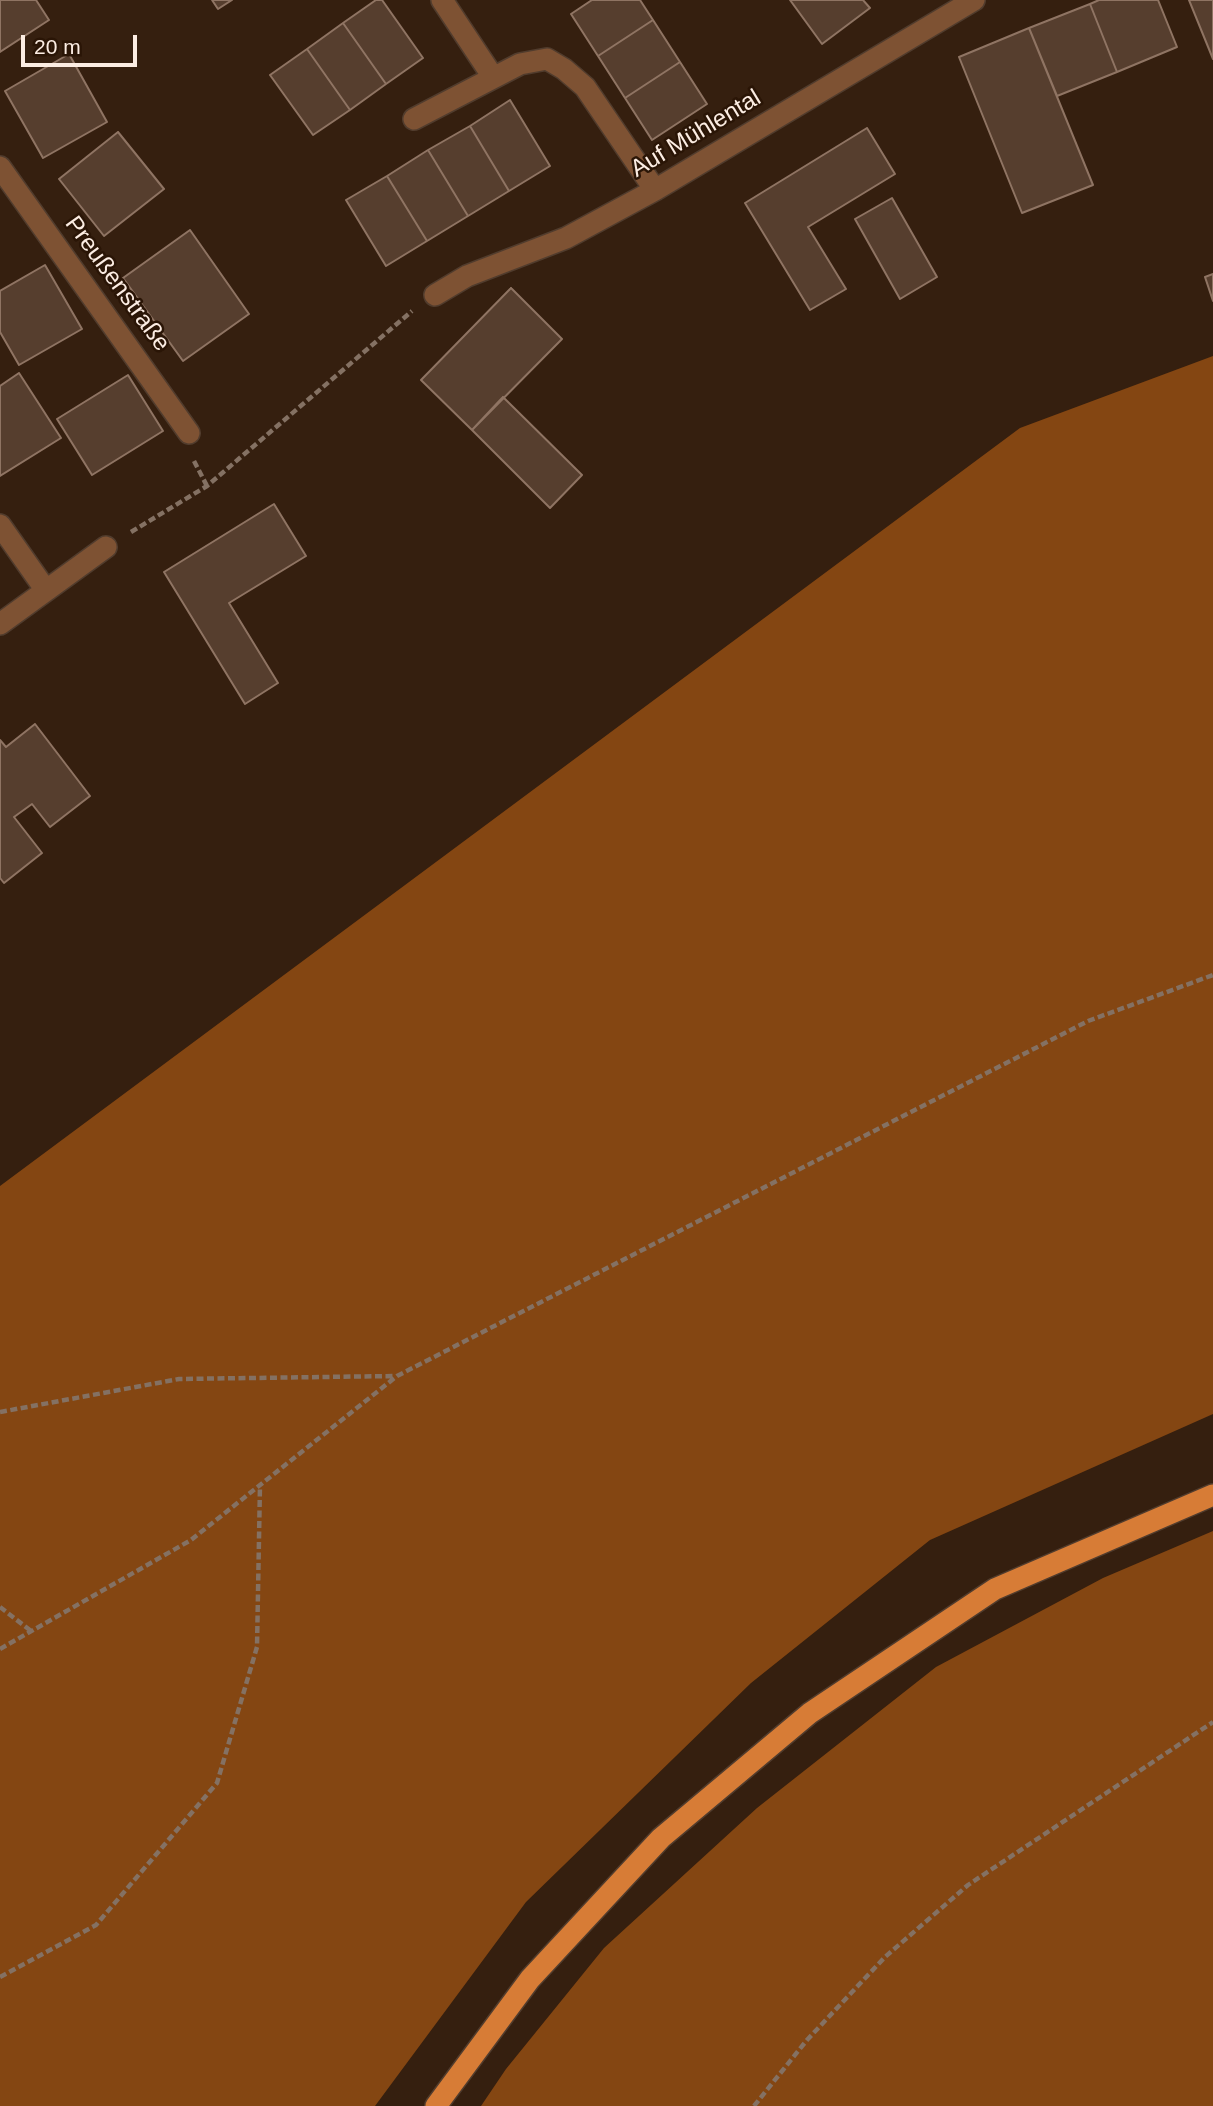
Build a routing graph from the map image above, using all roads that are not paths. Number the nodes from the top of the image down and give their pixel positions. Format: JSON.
{"nodes":[{"id":1,"x":442,"y":0,"type":"edge"},
{"id":2,"x":974,"y":0,"type":"edge"},
{"id":3,"x":945,"y":8,"type":"edge"},
{"id":4,"x":493,"y":77,"type":"junction"},
{"id":5,"x":414,"y":119,"type":"dead end"},
{"id":6,"x":0,"y":167,"type":"edge"},
{"id":7,"x":655,"y":190,"type":"junction"},
{"id":8,"x":435,"y":295,"type":"road end"},
{"id":9,"x":188,"y":433,"type":"dead end"},
{"id":10,"x":0,"y":525,"type":"edge"},
{"id":11,"x":106,"y":547,"type":"road end"},
{"id":12,"x":45,"y":589,"type":"junction"},
{"id":13,"x":0,"y":624,"type":"edge"},
{"id":14,"x":1213,"y":1495,"type":"edge"},
{"id":15,"x":436,"y":2106,"type":"edge"}],
"edges":[{"from":1,"to":4,"type":"street"},
{"from":2,"to":3,"type":"street","name":"Auf Mühlental"},
{"from":3,"to":7,"type":"street","name":"Auf Mühlental"},
{"from":4,"to":5,"type":"street"},
{"from":4,"to":7,"type":"street"},
{"from":6,"to":9,"type":"street","name":"Preußenstraße"},
{"from":7,"to":8,"type":"street","name":"Auf Mühlental"},
{"from":10,"to":12,"type":"street"},
{"from":11,"to":12,"type":"street"},
{"from":12,"to":13,"type":"street"},
{"from":14,"to":15,"type":"main road"}]}
